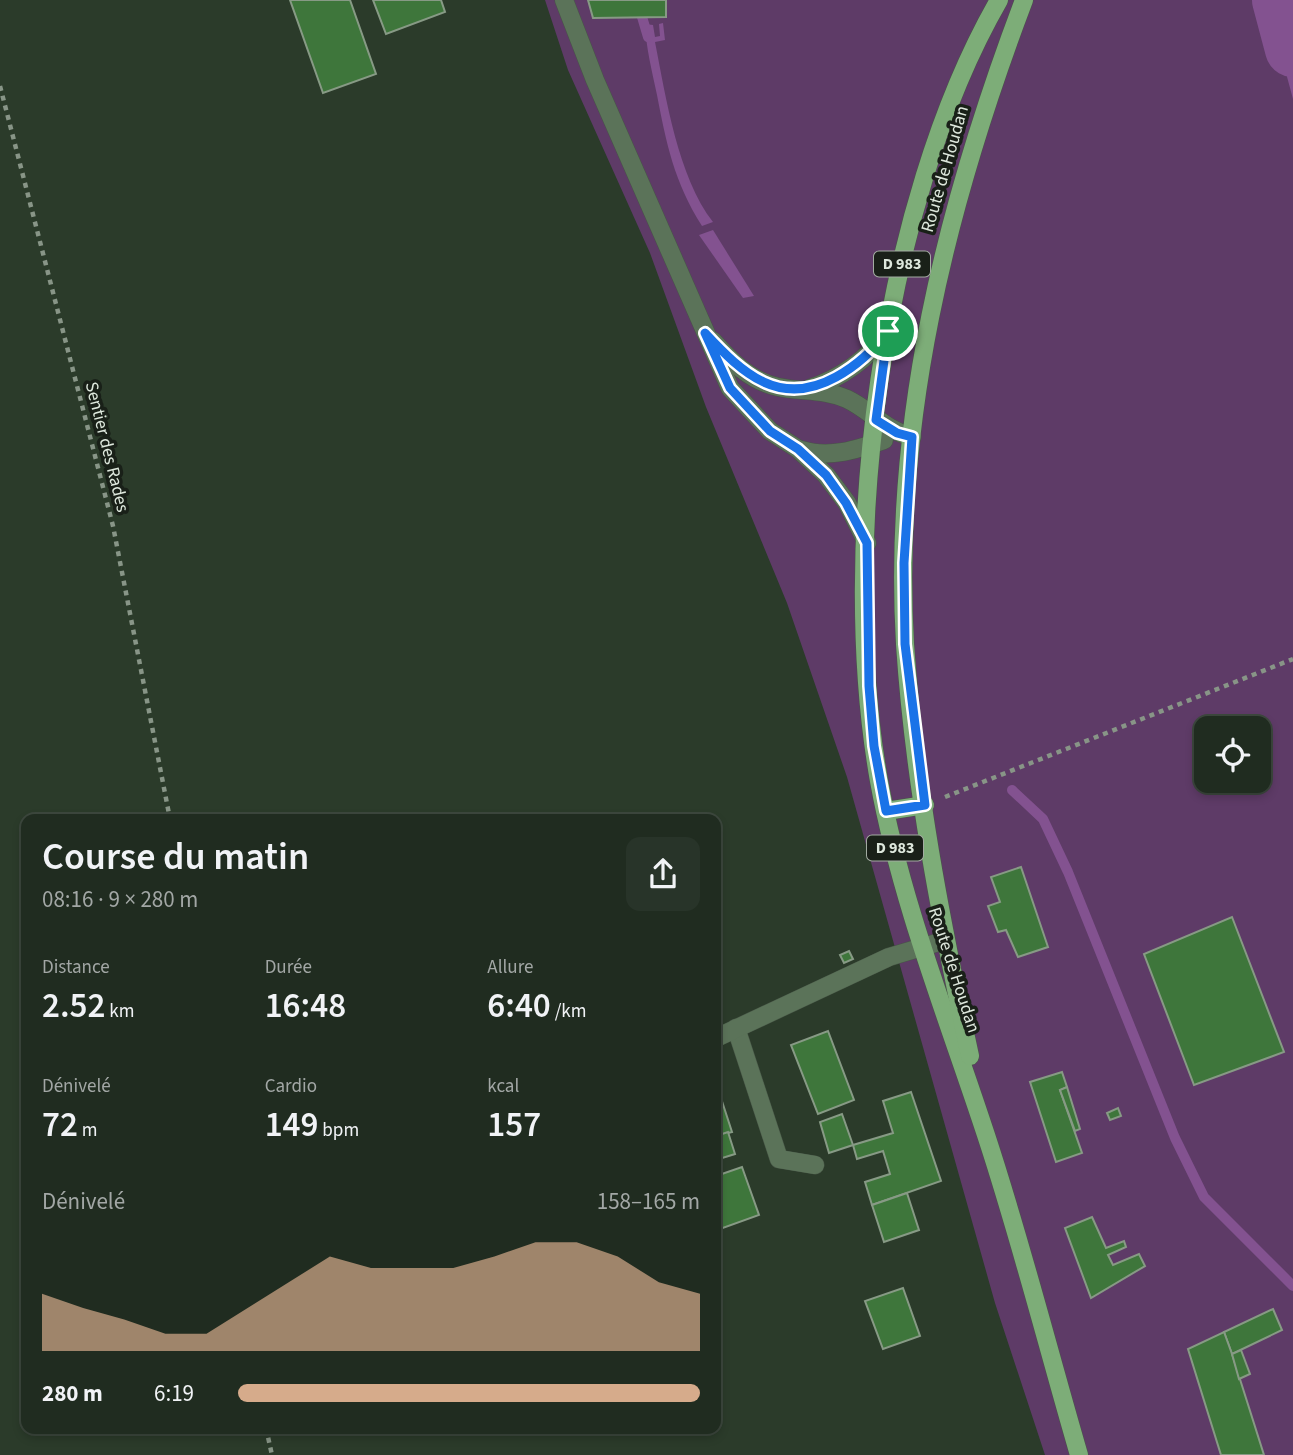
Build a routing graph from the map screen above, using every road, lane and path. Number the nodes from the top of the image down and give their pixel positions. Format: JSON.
{"nodes":[{"id":1,"x":564,"y":0,"type":"edge"},
{"id":2,"x":999,"y":0,"type":"edge"},
{"id":3,"x":1024,"y":0,"type":"edge"},
{"id":4,"x":0,"y":86,"type":"edge"},
{"id":5,"x":888,"y":331,"type":"junction"},
{"id":6,"x":705,"y":333,"type":"junction"},
{"id":7,"x":805,"y":390,"type":"junction"},
{"id":8,"x":876,"y":420,"type":"junction"},
{"id":9,"x":912,"y":437,"type":"junction"},
{"id":10,"x":873,"y":444,"type":"junction"},
{"id":11,"x":798,"y":449,"type":"junction"},
{"id":12,"x":867,"y":543,"type":"junction"},
{"id":13,"x":1293,"y":659,"type":"edge"},
{"id":14,"x":925,"y":805,"type":"junction"},
{"id":15,"x":886,"y":811,"type":"junction"},
{"id":16,"x":169,"y":814,"type":"edge"},
{"id":17,"x":946,"y":940,"type":"junction"},
{"id":18,"x":924,"y":946,"type":"junction"},
{"id":19,"x":736,"y":1028,"type":"junction"},
{"id":20,"x":721,"y":1036,"type":"edge"},
{"id":21,"x":988,"y":1141,"type":"junction"},
{"id":22,"x":815,"y":1165,"type":"dead end"},
{"id":23,"x":267,"y":1434,"type":"edge"},
{"id":24,"x":272,"y":1455,"type":"edge"},
{"id":25,"x":1079,"y":1455,"type":"edge"}],
"edges":[{"from":1,"to":6,"type":"street","name":"Route de Houdan"},
{"from":2,"to":5,"type":"main road","name":"Route de Houdan","number":"D 983"},
{"from":3,"to":9,"type":"main road","name":"Route de Houdan","number":"D 983"},
{"from":4,"to":16,"type":"path","name":"Sentier des Rades"},
{"from":5,"to":7,"type":"street"},
{"from":5,"to":8,"type":"main road","name":"Route de Houdan","number":"D 983"},
{"from":6,"to":7,"type":"street","name":"Route de Houdan"},
{"from":6,"to":11,"type":"street","name":"Route de Houdan"},
{"from":7,"to":8,"type":"street","name":"Route de Houdan"},
{"from":8,"to":9,"type":"street","name":"Route de Houdan"},
{"from":8,"to":10,"type":"main road","name":"Route de Houdan","number":"D 983"},
{"from":9,"to":10,"type":"street"},
{"from":9,"to":14,"type":"main road","name":"Route de Houdan","number":"D 983"},
{"from":10,"to":11,"type":"street"},
{"from":10,"to":12,"type":"main road","name":"Route de Houdan","number":"D 983"},
{"from":11,"to":12,"type":"street","name":"Route de Houdan"},
{"from":12,"to":15,"type":"main road","name":"Route de Houdan","number":"D 983"},
{"from":13,"to":14,"type":"path"},
{"from":14,"to":15,"type":"main road"},
{"from":14,"to":17,"type":"main road","name":"Route de Houdan","number":"D 983"},
{"from":15,"to":18,"type":"main road","name":"Route de Houdan","number":"D 983"},
{"from":17,"to":18,"type":"street"},
{"from":17,"to":21,"type":"main road","name":"Route de Houdan","number":"D 983"},
{"from":18,"to":19,"type":"street"},
{"from":18,"to":21,"type":"main road","name":"Route de Houdan","number":"D 983"},
{"from":19,"to":20,"type":"street"},
{"from":19,"to":22,"type":"street"},
{"from":21,"to":25,"type":"main road","name":"Route de Houdan","number":"D 983"},
{"from":23,"to":24,"type":"path"}]}
